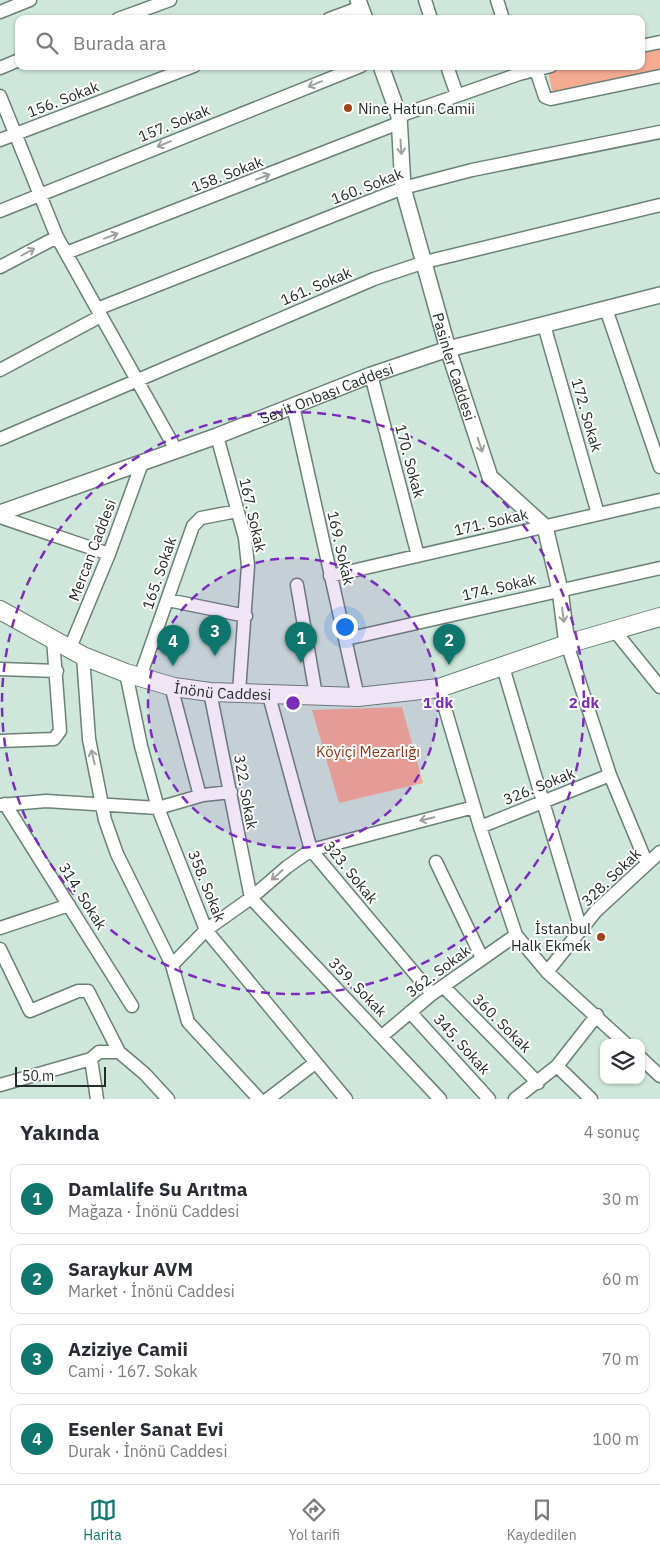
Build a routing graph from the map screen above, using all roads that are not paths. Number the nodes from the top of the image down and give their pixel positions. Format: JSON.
{"nodes":[{"id":1,"x":30,"y":0,"type":"edge"},
{"id":2,"x":170,"y":0,"type":"edge"},
{"id":3,"x":425,"y":0,"type":"edge"},
{"id":4,"x":500,"y":0,"type":"edge"},
{"id":5,"x":361,"y":9,"type":"edge"},
{"id":6,"x":0,"y":12,"type":"edge"},
{"id":7,"x":129,"y":15,"type":"edge"},
{"id":8,"x":342,"y":15,"type":"edge"},
{"id":9,"x":430,"y":15,"type":"edge"},
{"id":10,"x":502,"y":15,"type":"edge"},
{"id":11,"x":660,"y":42,"type":"edge"},
{"id":12,"x":645,"y":45,"type":"edge"},
{"id":13,"x":15,"y":62,"type":"edge"},
{"id":14,"x":0,"y":68,"type":"edge"},
{"id":15,"x":184,"y":70,"type":"edge"},
{"id":16,"x":351,"y":70,"type":"edge"},
{"id":17,"x":382,"y":70,"type":"edge"},
{"id":18,"x":449,"y":70,"type":"edge"},
{"id":19,"x":518,"y":70,"type":"edge"},
{"id":20,"x":536,"y":70,"type":"joint"},
{"id":21,"x":660,"y":76,"type":"edge"},
{"id":22,"x":458,"y":95,"type":"junction"},
{"id":23,"x":0,"y":96,"type":"edge"},
{"id":24,"x":399,"y":120,"type":"junction"},
{"id":25,"x":660,"y":132,"type":"edge"},
{"id":26,"x":16,"y":135,"type":"junction"},
{"id":27,"x":0,"y":140,"type":"edge"},
{"id":28,"x":403,"y":188,"type":"junction"},
{"id":29,"x":40,"y":193,"type":"junction"},
{"id":30,"x":660,"y":205,"type":"edge"},
{"id":31,"x":0,"y":210,"type":"edge"},
{"id":32,"x":57,"y":237,"type":"junction"},
{"id":33,"x":66,"y":253,"type":"junction"},
{"id":34,"x":425,"y":262,"type":"junction"},
{"id":35,"x":0,"y":267,"type":"edge"},
{"id":36,"x":660,"y":295,"type":"edge"},
{"id":37,"x":606,"y":309,"type":"junction"},
{"id":38,"x":99,"y":312,"type":"junction"},
{"id":39,"x":544,"y":325,"type":"junction"},
{"id":40,"x":448,"y":349,"type":"junction"},
{"id":41,"x":0,"y":370,"type":"edge"},
{"id":42,"x":371,"y":375,"type":"junction"},
{"id":43,"x":137,"y":380,"type":"junction"},
{"id":44,"x":293,"y":406,"type":"junction"},
{"id":45,"x":216,"y":436,"type":"junction"},
{"id":46,"x":0,"y":440,"type":"edge"},
{"id":47,"x":176,"y":450,"type":"junction"},
{"id":48,"x":142,"y":463,"type":"junction"},
{"id":49,"x":660,"y":467,"type":"edge"},
{"id":50,"x":660,"y":500,"type":"edge"},
{"id":51,"x":237,"y":511,"type":"junction"},
{"id":52,"x":0,"y":513,"type":"edge"},
{"id":53,"x":598,"y":514,"type":"junction"},
{"id":54,"x":0,"y":517,"type":"edge"},
{"id":55,"x":544,"y":527,"type":"junction"},
{"id":56,"x":109,"y":554,"type":"junction"},
{"id":57,"x":418,"y":556,"type":"junction"},
{"id":58,"x":660,"y":568,"type":"edge"},
{"id":59,"x":330,"y":576,"type":"junction"},
{"id":60,"x":297,"y":585,"type":"dead end"},
{"id":61,"x":560,"y":590,"type":"junction"},
{"id":62,"x":168,"y":600,"type":"junction"},
{"id":63,"x":0,"y":610,"type":"edge"},
{"id":64,"x":246,"y":616,"type":"junction"},
{"id":65,"x":660,"y":617,"type":"edge"},
{"id":66,"x":614,"y":630,"type":"junction"},
{"id":67,"x":53,"y":639,"type":"junction"},
{"id":68,"x":346,"y":639,"type":"junction"},
{"id":69,"x":567,"y":644,"type":"junction"},
{"id":70,"x":76,"y":652,"type":"junction"},
{"id":71,"x":502,"y":667,"type":"junction"},
{"id":72,"x":0,"y":669,"type":"edge"},
{"id":73,"x":57,"y":671,"type":"junction"},
{"id":74,"x":133,"y":675,"type":"junction"},
{"id":75,"x":172,"y":686,"type":"junction"},
{"id":76,"x":660,"y":687,"type":"edge"},
{"id":77,"x":438,"y":688,"type":"junction"},
{"id":78,"x":210,"y":692,"type":"junction"},
{"id":79,"x":239,"y":692,"type":"junction"},
{"id":80,"x":268,"y":692,"type":"junction"},
{"id":81,"x":316,"y":695,"type":"junction"},
{"id":82,"x":358,"y":697,"type":"junction"},
{"id":83,"x":0,"y":741,"type":"edge"},
{"id":84,"x":610,"y":775,"type":"junction"},
{"id":85,"x":231,"y":792,"type":"junction"},
{"id":86,"x":200,"y":796,"type":"junction"},
{"id":87,"x":542,"y":802,"type":"junction"},
{"id":88,"x":3,"y":804,"type":"edge"},
{"id":89,"x":103,"y":805,"type":"junction"},
{"id":90,"x":474,"y":807,"type":"junction"},
{"id":91,"x":158,"y":808,"type":"junction"},
{"id":92,"x":480,"y":827,"type":"junction"},
{"id":93,"x":311,"y":850,"type":"junction"},
{"id":94,"x":660,"y":852,"type":"edge"},
{"id":95,"x":436,"y":862,"type":"dead end"},
{"id":96,"x":647,"y":864,"type":"junction"},
{"id":97,"x":251,"y":898,"type":"junction"},
{"id":98,"x":69,"y":904,"type":"junction"},
{"id":99,"x":0,"y":928,"type":"edge"},
{"id":100,"x":206,"y":930,"type":"junction"},
{"id":101,"x":581,"y":930,"type":"junction"},
{"id":102,"x":516,"y":935,"type":"junction"},
{"id":103,"x":0,"y":949,"type":"edge"},
{"id":104,"x":482,"y":958,"type":"junction"},
{"id":105,"x":172,"y":966,"type":"junction"},
{"id":106,"x":546,"y":972,"type":"junction"},
{"id":107,"x":443,"y":986,"type":"junction"},
{"id":108,"x":432,"y":994,"type":"junction"},
{"id":109,"x":132,"y":1006,"type":"dead end"},
{"id":110,"x":410,"y":1012,"type":"junction"},
{"id":111,"x":597,"y":1016,"type":"junction"},
{"id":112,"x":382,"y":1036,"type":"junction"},
{"id":113,"x":621,"y":1039,"type":"edge"},
{"id":114,"x":119,"y":1052,"type":"junction"},
{"id":115,"x":91,"y":1059,"type":"junction"},
{"id":116,"x":645,"y":1062,"type":"edge"},
{"id":117,"x":315,"y":1063,"type":"junction"},
{"id":118,"x":557,"y":1066,"type":"junction"},
{"id":119,"x":660,"y":1076,"type":"edge"},
{"id":120,"x":538,"y":1083,"type":"junction"},
{"id":121,"x":0,"y":1085,"type":"edge"},
{"id":122,"x":97,"y":1099,"type":"edge"},
{"id":123,"x":168,"y":1099,"type":"edge"},
{"id":124,"x":259,"y":1099,"type":"edge"},
{"id":125,"x":268,"y":1099,"type":"edge"},
{"id":126,"x":346,"y":1099,"type":"edge"},
{"id":127,"x":440,"y":1099,"type":"edge"},
{"id":128,"x":489,"y":1099,"type":"edge"},
{"id":129,"x":515,"y":1099,"type":"edge"},
{"id":130,"x":591,"y":1099,"type":"edge"}],
"edges":[{"from":1,"to":6,"type":"street"},
{"from":2,"to":7,"type":"street"},
{"from":3,"to":9,"type":"street"},
{"from":4,"to":10,"type":"street"},
{"from":5,"to":8,"type":"street"},
{"from":11,"to":12,"type":"street"},
{"from":13,"to":14,"type":"street"},
{"from":15,"to":26,"type":"street","name":"156. Sokak"},
{"from":16,"to":29,"type":"street","name":"157. Sokak","one_way":true},
{"from":17,"to":24,"type":"street","name":"Pasinler Caddesi"},
{"from":18,"to":22,"type":"street"},
{"from":19,"to":20,"type":"street","name":"158. Sokak"},
{"from":19,"to":22,"type":"street","name":"158. Sokak"},
{"from":20,"to":21,"type":"street"},
{"from":22,"to":24,"type":"street","name":"158. Sokak"},
{"from":23,"to":26,"type":"street"},
{"from":24,"to":28,"type":"street","name":"Pasinler Caddesi","one_way":true},
{"from":33,"to":24,"type":"street","name":"158. Sokak","one_way":true},
{"from":25,"to":28,"type":"street","name":"160. Sokak"},
{"from":26,"to":27,"type":"street","name":"156. Sokak"},
{"from":26,"to":29,"type":"street"},
{"from":28,"to":34,"type":"street","name":"Pasinler Caddesi"},
{"from":28,"to":38,"type":"street","name":"160. Sokak"},
{"from":29,"to":31,"type":"street","name":"157. Sokak"},
{"from":29,"to":32,"type":"street"},
{"from":30,"to":34,"type":"street","name":"161. Sokak"},
{"from":32,"to":33,"type":"street"},
{"from":35,"to":32,"type":"street","one_way":true},
{"from":33,"to":38,"type":"street"},
{"from":34,"to":40,"type":"street","name":"Pasinler Caddesi"},
{"from":34,"to":43,"type":"street","name":"161. Sokak"},
{"from":36,"to":37,"type":"street","name":"Seyit Onbaşı Caddesi"},
{"from":37,"to":39,"type":"street","name":"Seyit Onbaşı Caddesi"},
{"from":37,"to":49,"type":"street"},
{"from":38,"to":41,"type":"street","name":"160. Sokak"},
{"from":38,"to":43,"type":"street"},
{"from":39,"to":40,"type":"street","name":"Seyit Onbaşı Caddesi"},
{"from":39,"to":53,"type":"street","name":"172. Sokak"},
{"from":40,"to":42,"type":"street","name":"Seyit Onbaşı Caddesi"},
{"from":40,"to":55,"type":"street","name":"Pasinler Caddesi","one_way":true},
{"from":42,"to":44,"type":"street","name":"Seyit Onbaşı Caddesi"},
{"from":42,"to":57,"type":"street","name":"170. Sokak"},
{"from":43,"to":46,"type":"street","name":"161. Sokak"},
{"from":43,"to":47,"type":"street"},
{"from":44,"to":45,"type":"street","name":"Seyit Onbaşı Caddesi"},
{"from":44,"to":59,"type":"street","name":"169. Sokak"},
{"from":45,"to":47,"type":"street","name":"Seyit Onbaşı Caddesi"},
{"from":45,"to":51,"type":"street","name":"167. Sokak"},
{"from":47,"to":48,"type":"street","name":"Seyit Onbaşı Caddesi"},
{"from":48,"to":52,"type":"street","name":"Seyit Onbaşı Caddesi"},
{"from":48,"to":56,"type":"street","name":"Mercan Caddesi"},
{"from":50,"to":53,"type":"street","name":"171. Sokak"},
{"from":51,"to":62,"type":"street","name":"165. Sokak"},
{"from":51,"to":64,"type":"street","name":"167. Sokak"},
{"from":53,"to":55,"type":"street","name":"171. Sokak"},
{"from":54,"to":56,"type":"street"},
{"from":55,"to":57,"type":"street","name":"171. Sokak"},
{"from":55,"to":61,"type":"street"},
{"from":56,"to":70,"type":"street","name":"Mercan Caddesi"},
{"from":57,"to":59,"type":"street","name":"171. Sokak"},
{"from":58,"to":61,"type":"street","name":"174. Sokak"},
{"from":59,"to":68,"type":"street","name":"169. Sokak"},
{"from":60,"to":81,"type":"street"},
{"from":61,"to":68,"type":"street","name":"174. Sokak"},
{"from":61,"to":69,"type":"street","one_way":true},
{"from":62,"to":64,"type":"street"},
{"from":62,"to":74,"type":"street","name":"165. Sokak"},
{"from":63,"to":67,"type":"main road","name":"İnönü Caddesi"},
{"from":64,"to":79,"type":"street","name":"167. Sokak"},
{"from":65,"to":66,"type":"main road","name":"İnönü Caddesi"},
{"from":66,"to":69,"type":"main road","name":"İnönü Caddesi"},
{"from":66,"to":76,"type":"street"},
{"from":67,"to":70,"type":"main road","name":"İnönü Caddesi"},
{"from":67,"to":73,"type":"street"},
{"from":68,"to":82,"type":"street","name":"169. Sokak"},
{"from":69,"to":71,"type":"main road","name":"İnönü Caddesi"},
{"from":69,"to":84,"type":"street"},
{"from":70,"to":74,"type":"main road","name":"İnönü Caddesi"},
{"from":89,"to":70,"type":"street","one_way":true},
{"from":71,"to":77,"type":"main road","name":"İnönü Caddesi"},
{"from":71,"to":87,"type":"street"},
{"from":72,"to":73,"type":"street"},
{"from":73,"to":83,"type":"street"},
{"from":74,"to":75,"type":"main road","name":"İnönü Caddesi"},
{"from":74,"to":91,"type":"street","name":"358. Sokak"},
{"from":75,"to":78,"type":"main road","name":"İnönü Caddesi"},
{"from":75,"to":86,"type":"street"},
{"from":77,"to":82,"type":"main road","name":"İnönü Caddesi"},
{"from":77,"to":90,"type":"street"},
{"from":78,"to":79,"type":"main road","name":"İnönü Caddesi"},
{"from":78,"to":85,"type":"street","name":"322. Sokak"},
{"from":79,"to":80,"type":"main road","name":"İnönü Caddesi"},
{"from":80,"to":81,"type":"main road","name":"İnönü Caddesi"},
{"from":80,"to":93,"type":"street","name":"323. Sokak"},
{"from":81,"to":82,"type":"main road","name":"İnönü Caddesi"},
{"from":84,"to":87,"type":"street","name":"326. Sokak"},
{"from":84,"to":96,"type":"street"},
{"from":85,"to":86,"type":"street"},
{"from":85,"to":97,"type":"street","name":"322. Sokak"},
{"from":86,"to":91,"type":"street"},
{"from":87,"to":92,"type":"street","name":"326. Sokak"},
{"from":87,"to":101,"type":"street"},
{"from":88,"to":89,"type":"street"},
{"from":88,"to":98,"type":"street","name":"314. Sokak"},
{"from":89,"to":91,"type":"street"},
{"from":89,"to":105,"type":"street"},
{"from":90,"to":92,"type":"street"},
{"from":90,"to":93,"type":"street","one_way":true},
{"from":91,"to":100,"type":"street","name":"358. Sokak"},
{"from":92,"to":102,"type":"street"},
{"from":93,"to":97,"type":"street","one_way":true},
{"from":93,"to":108,"type":"street","name":"323. Sokak"},
{"from":94,"to":96,"type":"street","name":"328. Sokak"},
{"from":95,"to":104,"type":"street"},
{"from":96,"to":101,"type":"street","name":"328. Sokak"},
{"from":97,"to":100,"type":"street"},
{"from":97,"to":112,"type":"street","name":"359. Sokak"},
{"from":98,"to":99,"type":"street"},
{"from":98,"to":109,"type":"street","name":"314. Sokak"},
{"from":100,"to":105,"type":"street"},
{"from":100,"to":117,"type":"street","name":"358. Sokak"},
{"from":101,"to":106,"type":"street","name":"328. Sokak"},
{"from":102,"to":104,"type":"street","name":"362. Sokak"},
{"from":102,"to":106,"type":"street"},
{"from":103,"to":114,"type":"street"},
{"from":104,"to":107,"type":"street","name":"362. Sokak"},
{"from":105,"to":124,"type":"street"},
{"from":106,"to":111,"type":"street"},
{"from":107,"to":108,"type":"street","name":"362. Sokak"},
{"from":107,"to":120,"type":"street","name":"360. Sokak"},
{"from":108,"to":110,"type":"street","name":"362. Sokak"},
{"from":110,"to":112,"type":"street","name":"362. Sokak"},
{"from":110,"to":128,"type":"street","name":"345. Sokak"},
{"from":111,"to":113,"type":"street"},
{"from":111,"to":118,"type":"street"},
{"from":112,"to":127,"type":"street","name":"359. Sokak"},
{"from":114,"to":115,"type":"street"},
{"from":114,"to":123,"type":"street"},
{"from":115,"to":121,"type":"street"},
{"from":115,"to":122,"type":"street"},
{"from":116,"to":119,"type":"street"},
{"from":117,"to":125,"type":"street"},
{"from":117,"to":126,"type":"street","name":"358. Sokak"},
{"from":118,"to":120,"type":"street"},
{"from":118,"to":130,"type":"street"},
{"from":120,"to":129,"type":"street"}]}
